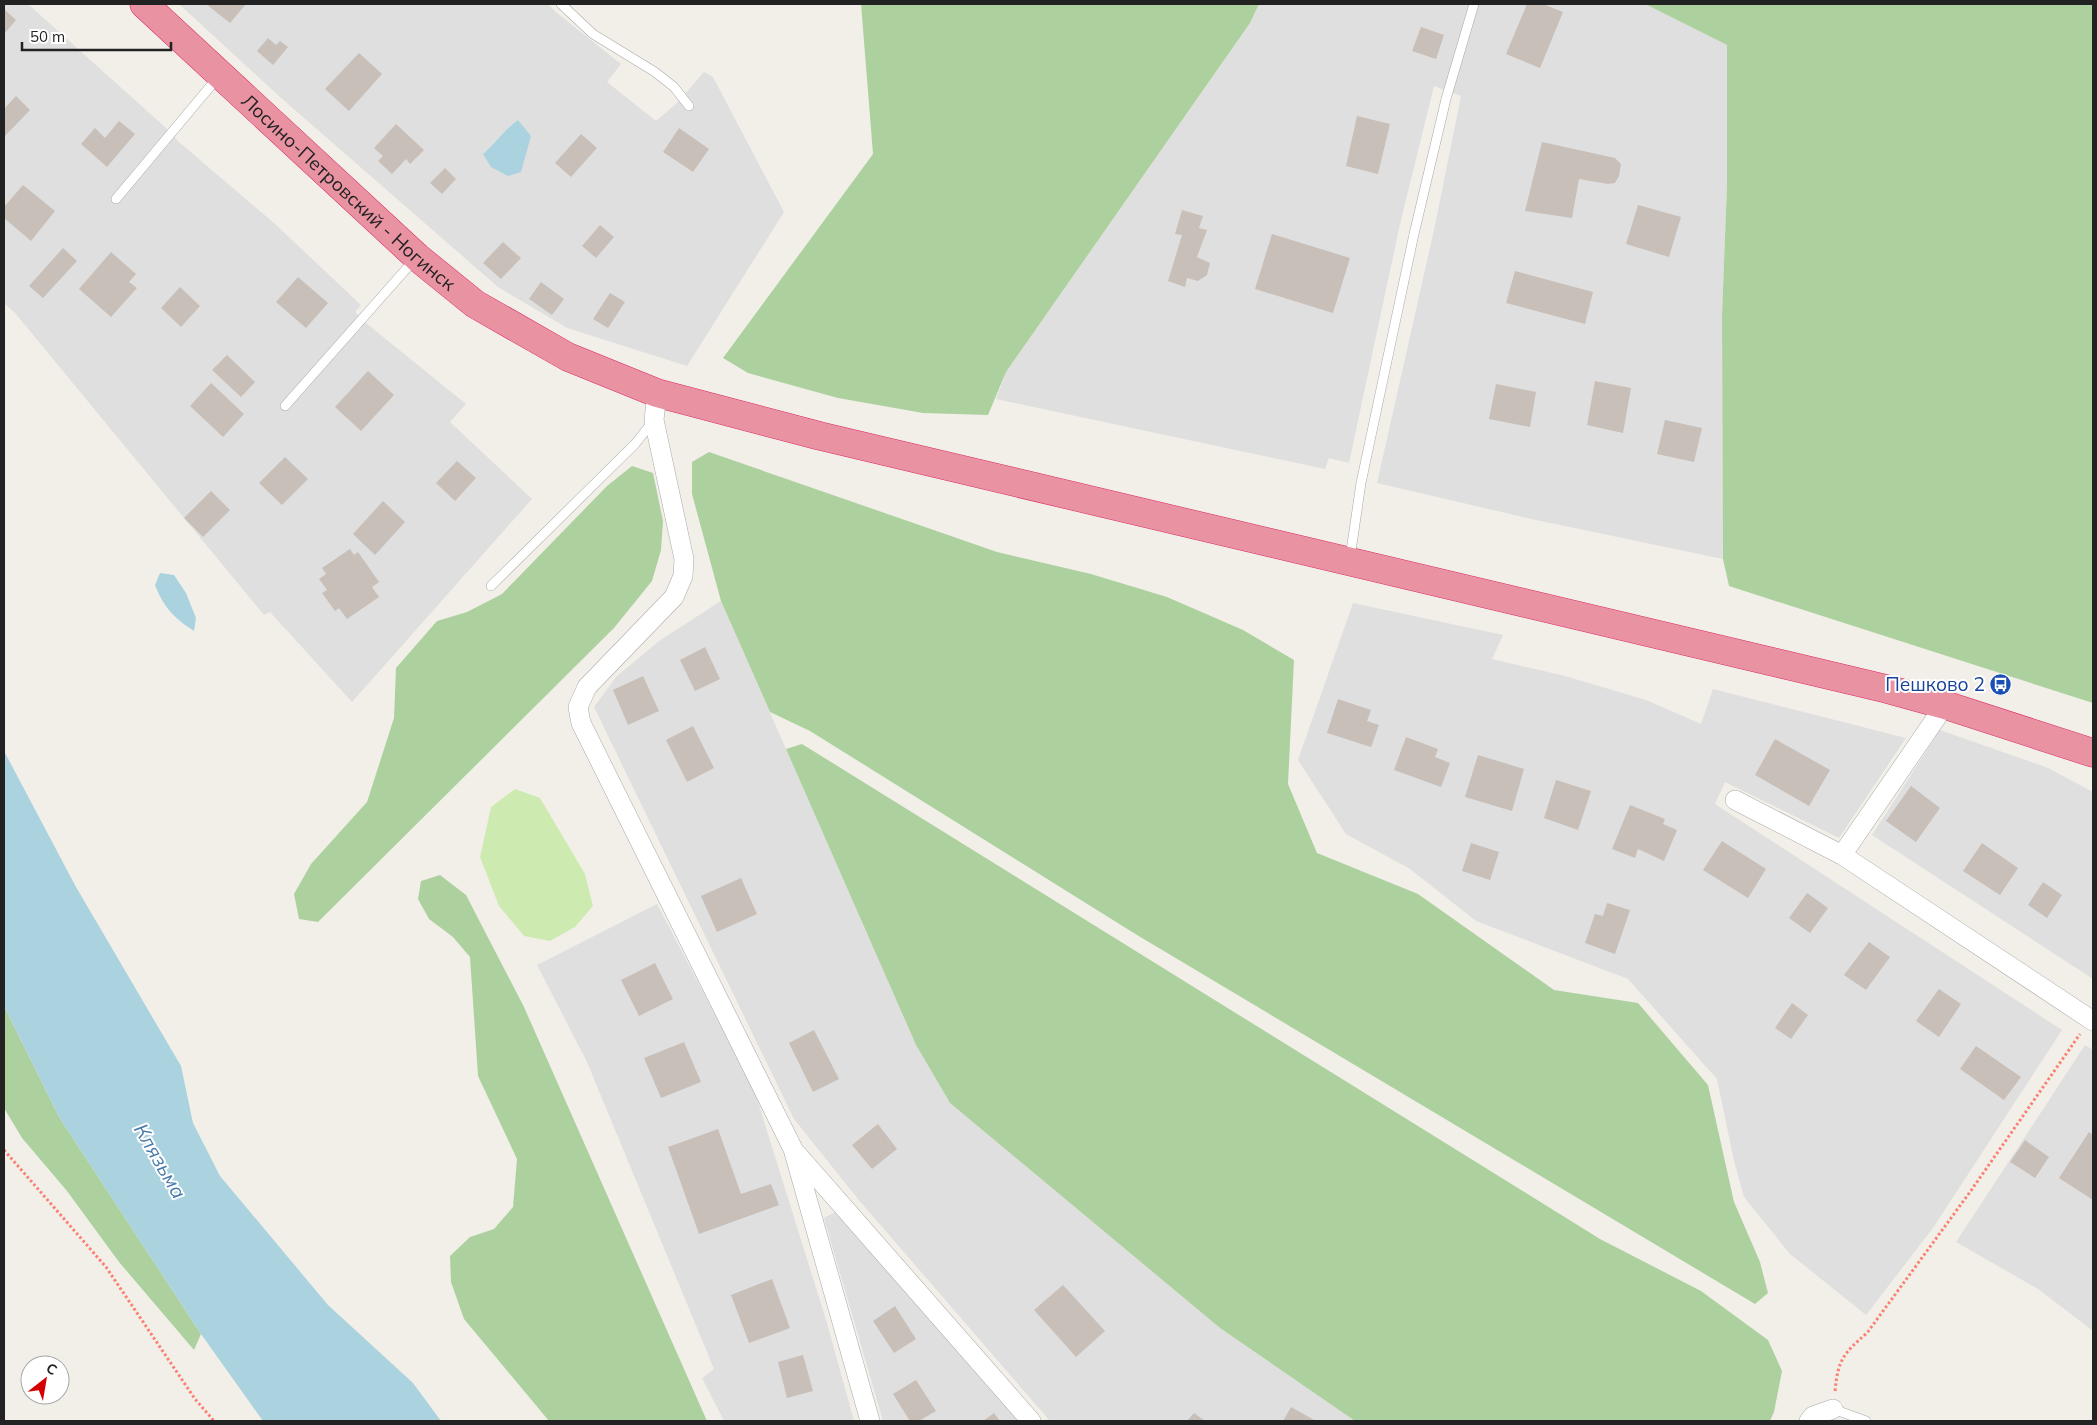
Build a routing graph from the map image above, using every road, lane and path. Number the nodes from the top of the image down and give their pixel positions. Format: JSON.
{"nodes":[{"id":1,"x":144,"y":4,"type":"edge"},
{"id":2,"x":561,"y":4,"type":"edge"},
{"id":3,"x":1474,"y":4,"type":"edge"},
{"id":4,"x":220,"y":74,"type":"junction"},
{"id":5,"x":690,"y":106,"type":"dead end"},
{"id":6,"x":116,"y":199,"type":"dead end"},
{"id":7,"x":417,"y":257,"type":"junction"},
{"id":8,"x":657,"y":393,"type":"junction"},
{"id":9,"x":285,"y":406,"type":"dead end"},
{"id":10,"x":654,"y":420,"type":"junction"},
{"id":11,"x":1349,"y":561,"type":"junction"},
{"id":12,"x":491,"y":586,"type":"dead end"},
{"id":13,"x":1945,"y":705,"type":"junction"},
{"id":14,"x":2093,"y":753,"type":"edge"},
{"id":15,"x":1735,"y":800,"type":"dead end"},
{"id":16,"x":1842,"y":855,"type":"junction"},
{"id":17,"x":2092,"y":1020,"type":"edge"},
{"id":18,"x":793,"y":1149,"type":"junction"},
{"id":19,"x":4,"y":1150,"type":"edge"},
{"id":20,"x":1833,"y":1409,"type":"junction"},
{"id":21,"x":214,"y":1421,"type":"edge"},
{"id":22,"x":870,"y":1421,"type":"edge"},
{"id":23,"x":1031,"y":1421,"type":"edge"},
{"id":24,"x":1809,"y":1421,"type":"edge"},
{"id":25,"x":1866,"y":1421,"type":"edge"}],
"edges":[{"from":1,"to":4,"type":"highway","name":"Лосино-Петровский - Ногинск"},
{"from":2,"to":5,"type":"lane"},
{"from":3,"to":11,"type":"lane"},
{"from":4,"to":6,"type":"lane"},
{"from":4,"to":7,"type":"highway","name":"Лосино-Петровский - Ногинск"},
{"from":7,"to":8,"type":"highway","name":"Лосино-Петровский - Ногинск"},
{"from":7,"to":9,"type":"lane"},
{"from":8,"to":10,"type":"street"},
{"from":8,"to":11,"type":"highway","name":"Лосино-Петровский - Ногинск"},
{"from":10,"to":12,"type":"lane"},
{"from":10,"to":18,"type":"street"},
{"from":11,"to":13,"type":"highway","name":"Лосино-Петровский - Ногинск"},
{"from":13,"to":14,"type":"highway","name":"Лосино-Петровский - Ногинск"},
{"from":13,"to":16,"type":"street"},
{"from":15,"to":16,"type":"street"},
{"from":16,"to":17,"type":"street"},
{"from":17,"to":20,"type":"path"},
{"from":18,"to":22,"type":"street"},
{"from":18,"to":23,"type":"street"},
{"from":19,"to":21,"type":"path"},
{"from":20,"to":24,"type":"street"},
{"from":20,"to":25,"type":"lane"}]}
